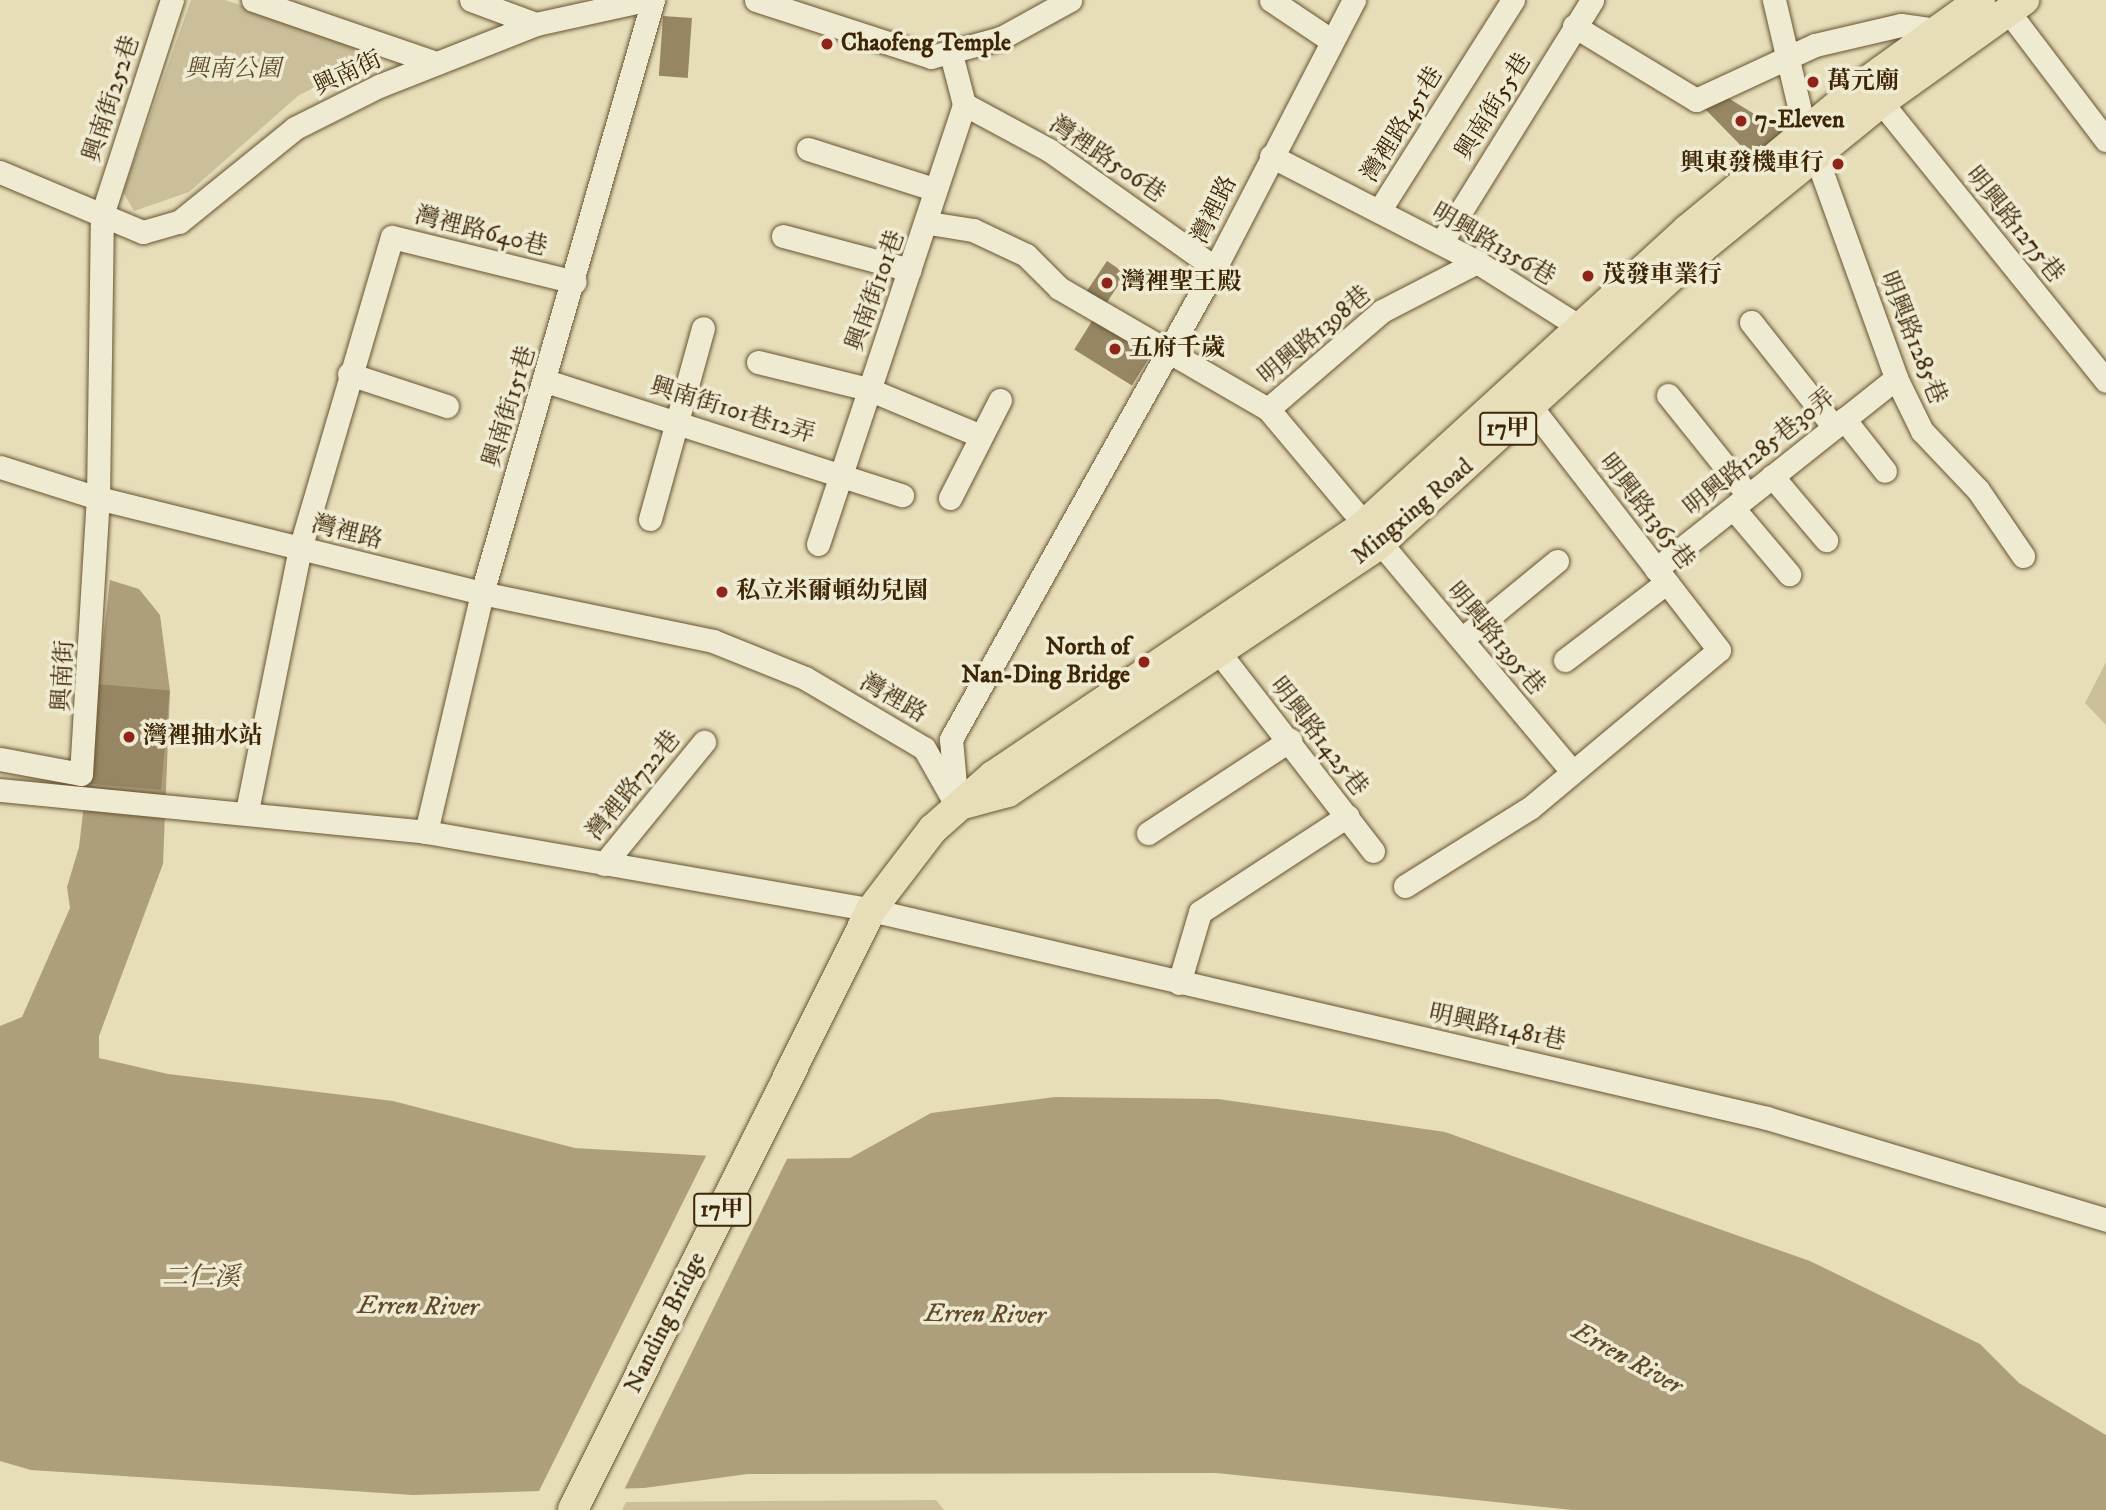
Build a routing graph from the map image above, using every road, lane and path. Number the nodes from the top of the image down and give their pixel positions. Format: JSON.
{"nodes":[{"id":1,"x":172,"y":0,"type":"edge"},
{"id":2,"x":253,"y":0,"type":"edge"},
{"id":3,"x":471,"y":0,"type":"edge"},
{"id":4,"x":645,"y":0,"type":"edge"},
{"id":5,"x":653,"y":0,"type":"edge"},
{"id":6,"x":756,"y":0,"type":"edge"},
{"id":7,"x":1070,"y":0,"type":"edge"},
{"id":8,"x":1271,"y":0,"type":"edge"},
{"id":9,"x":1354,"y":0,"type":"edge"},
{"id":10,"x":1592,"y":0,"type":"edge"},
{"id":11,"x":1774,"y":0,"type":"edge"},
{"id":12,"x":1980,"y":0,"type":"edge"},
{"id":13,"x":1506,"y":2,"type":"edge"},
{"id":14,"x":2016,"y":5,"type":"edge"},
{"id":15,"x":826,"y":10,"type":"edge"},
{"id":16,"x":536,"y":24,"type":"junction"},
{"id":17,"x":1574,"y":26,"type":"junction"},
{"id":18,"x":1937,"y":30,"type":"junction"},
{"id":19,"x":1332,"y":41,"type":"junction"},
{"id":20,"x":951,"y":54,"type":"junction"},
{"id":21,"x":1786,"y":54,"type":"junction"},
{"id":22,"x":436,"y":63,"type":"junction"},
{"id":23,"x":1881,"y":102,"type":"junction"},
{"id":24,"x":964,"y":104,"type":"junction"},
{"id":25,"x":1813,"y":141,"type":"junction"},
{"id":26,"x":2106,"y":141,"type":"edge"},
{"id":27,"x":808,"y":149,"type":"dead end"},
{"id":28,"x":1270,"y":156,"type":"junction"},
{"id":29,"x":0,"y":172,"type":"edge"},
{"id":30,"x":933,"y":189,"type":"junction"},
{"id":31,"x":1379,"y":211,"type":"junction"},
{"id":32,"x":102,"y":215,"type":"junction"},
{"id":33,"x":929,"y":223,"type":"junction"},
{"id":34,"x":783,"y":236,"type":"dead end"},
{"id":35,"x":1441,"y":243,"type":"junction"},
{"id":36,"x":1478,"y":262,"type":"junction"},
{"id":37,"x":1215,"y":268,"type":"junction"},
{"id":38,"x":909,"y":270,"type":"junction"},
{"id":39,"x":575,"y":282,"type":"junction"},
{"id":40,"x":1751,"y":322,"type":"dead end"},
{"id":41,"x":1580,"y":327,"type":"junction"},
{"id":42,"x":703,"y":328,"type":"dead end"},
{"id":43,"x":1168,"y":351,"type":"junction"},
{"id":44,"x":758,"y":362,"type":"dead end"},
{"id":45,"x":349,"y":374,"type":"junction"},
{"id":46,"x":1896,"y":378,"type":"junction"},
{"id":47,"x":545,"y":381,"type":"junction"},
{"id":48,"x":2106,"y":382,"type":"edge"},
{"id":49,"x":868,"y":389,"type":"junction"},
{"id":50,"x":1668,"y":395,"type":"dead end"},
{"id":51,"x":1000,"y":400,"type":"dead end"},
{"id":52,"x":447,"y":406,"type":"dead end"},
{"id":53,"x":1531,"y":407,"type":"junction"},
{"id":54,"x":1268,"y":409,"type":"junction"},
{"id":55,"x":678,"y":423,"type":"junction"},
{"id":56,"x":1839,"y":423,"type":"junction"},
{"id":57,"x":981,"y":436,"type":"junction"},
{"id":58,"x":0,"y":467,"type":"edge"},
{"id":59,"x":1885,"y":471,"type":"dead end"},
{"id":60,"x":846,"y":473,"type":"junction"},
{"id":61,"x":1772,"y":477,"type":"junction"},
{"id":62,"x":902,"y":495,"type":"dead end"},
{"id":63,"x":98,"y":498,"type":"junction"},
{"id":64,"x":950,"y":498,"type":"dead end"},
{"id":65,"x":1741,"y":502,"type":"junction"},
{"id":66,"x":650,"y":519,"type":"dead end"},
{"id":67,"x":1370,"y":536,"type":"junction"},
{"id":68,"x":1826,"y":540,"type":"dead end"},
{"id":69,"x":818,"y":544,"type":"dead end"},
{"id":70,"x":300,"y":548,"type":"junction"},
{"id":71,"x":2023,"y":556,"type":"dead end"},
{"id":72,"x":1557,"y":561,"type":"dead end"},
{"id":73,"x":1788,"y":574,"type":"dead end"},
{"id":74,"x":1661,"y":575,"type":"junction"},
{"id":75,"x":482,"y":593,"type":"junction"},
{"id":76,"x":1462,"y":639,"type":"junction"},
{"id":77,"x":1221,"y":655,"type":"junction"},
{"id":78,"x":1565,"y":660,"type":"dead end"},
{"id":79,"x":1290,"y":740,"type":"junction"},
{"id":80,"x":704,"y":742,"type":"dead end"},
{"id":81,"x":0,"y":759,"type":"edge"},
{"id":82,"x":1570,"y":769,"type":"junction"},
{"id":83,"x":0,"y":790,"type":"edge"},
{"id":84,"x":957,"y":806,"type":"junction"},
{"id":85,"x":247,"y":811,"type":"junction"},
{"id":86,"x":1347,"y":817,"type":"junction"},
{"id":87,"x":426,"y":832,"type":"junction"},
{"id":88,"x":1148,"y":833,"type":"dead end"},
{"id":89,"x":1373,"y":851,"type":"dead end"},
{"id":90,"x":604,"y":864,"type":"junction"},
{"id":91,"x":1405,"y":886,"type":"dead end"},
{"id":92,"x":871,"y":910,"type":"junction"},
{"id":93,"x":1179,"y":983,"type":"junction"},
{"id":94,"x":2106,"y":1220,"type":"edge"},
{"id":95,"x":573,"y":1510,"type":"edge"}],
"edges":[{"from":1,"to":32,"type":"street","name":"興南街252巷"},
{"from":2,"to":22,"type":"street"},
{"from":3,"to":16,"type":"street"},
{"from":4,"to":16,"type":"street","name":"興南街"},
{"from":5,"to":39,"type":"street","name":"興南街151巷"},
{"from":6,"to":15,"type":"street"},
{"from":7,"to":20,"type":"street"},
{"from":8,"to":19,"type":"street"},
{"from":9,"to":19,"type":"street","name":"灣裡路"},
{"from":10,"to":17,"type":"street","name":"興南街55巷"},
{"from":11,"to":21,"type":"street","name":"明興路1285巷"},
{"from":12,"to":18,"type":"main road","name":"Mingxing Road","number":"17甲"},
{"from":13,"to":31,"type":"street","name":"灣裡路451巷"},
{"from":14,"to":23,"type":"main road","name":"Mingxing Road","number":"17甲"},
{"from":14,"to":26,"type":"street"},
{"from":15,"to":20,"type":"street"},
{"from":16,"to":22,"type":"street","name":"興南街"},
{"from":17,"to":21,"type":"street"},
{"from":17,"to":35,"type":"street","name":"興南街55巷"},
{"from":18,"to":21,"type":"street"},
{"from":18,"to":25,"type":"main road","name":"Mingxing Road","number":"17甲"},
{"from":19,"to":28,"type":"street","name":"灣裡路"},
{"from":20,"to":24,"type":"street"},
{"from":21,"to":25,"type":"street","name":"明興路1285巷"},
{"from":22,"to":32,"type":"street","name":"興南街"},
{"from":23,"to":25,"type":"main road","name":"Mingxing Road","number":"17甲"},
{"from":23,"to":48,"type":"street","name":"明興路1275巷"},
{"from":24,"to":30,"type":"street","name":"興南街101巷"},
{"from":24,"to":37,"type":"street","name":"灣裡路506巷"},
{"from":25,"to":41,"type":"main road","name":"Mingxing Road","number":"17甲"},
{"from":25,"to":46,"type":"street","name":"明興路1285巷"},
{"from":25,"to":53,"type":"main road","name":"Mingxing Road","number":"17甲"},
{"from":27,"to":30,"type":"street"},
{"from":28,"to":31,"type":"street","name":"灣裡路451巷"},
{"from":28,"to":37,"type":"street","name":"灣裡路"},
{"from":29,"to":32,"type":"street","name":"興南街"},
{"from":30,"to":33,"type":"street","name":"興南街101巷"},
{"from":31,"to":35,"type":"street","name":"明興路1356巷"},
{"from":32,"to":63,"type":"street","name":"興南街"},
{"from":33,"to":38,"type":"street","name":"興南街101巷"},
{"from":33,"to":43,"type":"street"},
{"from":34,"to":38,"type":"street"},
{"from":35,"to":36,"type":"street","name":"明興路1356巷"},
{"from":36,"to":41,"type":"street","name":"明興路1356巷"},
{"from":36,"to":54,"type":"street","name":"明興路1398巷"},
{"from":37,"to":43,"type":"street","name":"灣裡路"},
{"from":38,"to":49,"type":"street","name":"興南街101巷"},
{"from":39,"to":45,"type":"street","name":"灣裡路640巷"},
{"from":39,"to":47,"type":"street","name":"興南街151巷"},
{"from":40,"to":56,"type":"street"},
{"from":41,"to":67,"type":"main road","name":"Mingxing Road","number":"17甲"},
{"from":42,"to":55,"type":"street"},
{"from":43,"to":54,"type":"street"},
{"from":43,"to":84,"type":"street","name":"灣裡路"},
{"from":44,"to":49,"type":"street"},
{"from":45,"to":52,"type":"street"},
{"from":45,"to":70,"type":"street","name":"灣裡路640巷"},
{"from":46,"to":56,"type":"street","name":"明興路1285巷30弄"},
{"from":46,"to":71,"type":"street","name":"明興路1285巷"},
{"from":47,"to":55,"type":"street","name":"興南街101巷12弄"},
{"from":47,"to":75,"type":"street","name":"興南街151巷"},
{"from":49,"to":57,"type":"street"},
{"from":49,"to":60,"type":"street","name":"興南街101巷"},
{"from":50,"to":65,"type":"street"},
{"from":51,"to":57,"type":"street"},
{"from":53,"to":67,"type":"main road","name":"Mingxing Road","number":"17甲"},
{"from":53,"to":74,"type":"street","name":"明興路1365巷"},
{"from":54,"to":67,"type":"street","name":"明興路1398巷"},
{"from":55,"to":60,"type":"street","name":"興南街101巷12弄"},
{"from":55,"to":66,"type":"street"},
{"from":56,"to":59,"type":"street"},
{"from":56,"to":61,"type":"street","name":"明興路1285巷30弄"},
{"from":57,"to":64,"type":"street"},
{"from":58,"to":63,"type":"street"},
{"from":60,"to":62,"type":"street","name":"興南街101巷12弄"},
{"from":60,"to":69,"type":"street","name":"興南街101巷"},
{"from":61,"to":65,"type":"street","name":"明興路1285巷30弄"},
{"from":61,"to":68,"type":"street"},
{"from":63,"to":70,"type":"street","name":"灣裡路"},
{"from":63,"to":81,"type":"street","name":"興南街"},
{"from":65,"to":73,"type":"street"},
{"from":65,"to":74,"type":"street","name":"明興路1285巷30弄"},
{"from":67,"to":76,"type":"street","name":"明興路1395巷"},
{"from":67,"to":77,"type":"main road","name":"Mingxing Road","number":"17甲"},
{"from":67,"to":84,"type":"main road","name":"Mingxing Road","number":"17甲"},
{"from":70,"to":75,"type":"street","name":"灣裡路"},
{"from":70,"to":85,"type":"street","name":"灣裡路640巷"},
{"from":72,"to":76,"type":"street"},
{"from":74,"to":78,"type":"street","name":"明興路1285巷30弄"},
{"from":74,"to":82,"type":"street","name":"明興路1365巷"},
{"from":75,"to":84,"type":"street","name":"灣裡路"},
{"from":75,"to":87,"type":"street","name":"興南街151巷"},
{"from":76,"to":82,"type":"street","name":"明興路1395巷"},
{"from":77,"to":79,"type":"street","name":"明興路1425巷"},
{"from":77,"to":84,"type":"main road","name":"Mingxing Road","number":"17甲"},
{"from":79,"to":86,"type":"street","name":"明興路1425巷"},
{"from":79,"to":88,"type":"street"},
{"from":80,"to":90,"type":"street","name":"灣裡路722巷"},
{"from":82,"to":91,"type":"street"},
{"from":83,"to":85,"type":"street"},
{"from":84,"to":92,"type":"main road","name":"Mingxing Road","number":"17甲"},
{"from":85,"to":87,"type":"street"},
{"from":86,"to":89,"type":"street","name":"明興路1425巷"},
{"from":86,"to":93,"type":"street"},
{"from":87,"to":90,"type":"street"},
{"from":90,"to":92,"type":"street"},
{"from":92,"to":93,"type":"street","name":"明興路1481巷"},
{"from":92,"to":95,"type":"main road","name":"Nanding Bridge","number":"17甲"},
{"from":93,"to":94,"type":"street","name":"明興路1481巷"}]}
